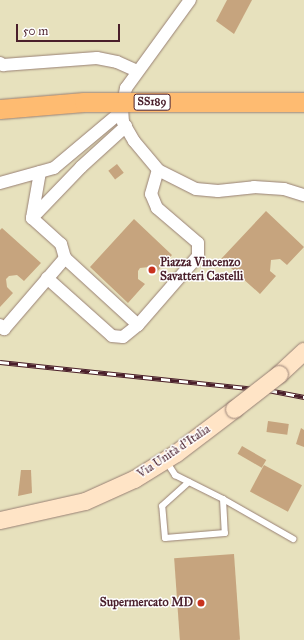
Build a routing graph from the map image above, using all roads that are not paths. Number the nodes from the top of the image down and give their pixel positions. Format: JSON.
{"nodes":[{"id":1,"x":190,"y":0,"type":"edge"},
{"id":2,"x":0,"y":63,"type":"edge"},
{"id":3,"x":137,"y":71,"type":"junction"},
{"id":4,"x":304,"y":102,"type":"edge"},
{"id":5,"x":0,"y":109,"type":"edge"},
{"id":6,"x":122,"y":111,"type":"junction"},
{"id":7,"x":126,"y":126,"type":"junction"},
{"id":8,"x":54,"y":168,"type":"junction"},
{"id":9,"x":158,"y":170,"type":"junction"},
{"id":10,"x":40,"y":172,"type":"junction"},
{"id":11,"x":69,"y":180,"type":"junction"},
{"id":12,"x":0,"y":183,"type":"edge"},
{"id":13,"x":304,"y":195,"type":"edge"},
{"id":14,"x":32,"y":218,"type":"junction"},
{"id":15,"x":65,"y":258,"type":"junction"},
{"id":16,"x":47,"y":278,"type":"junction"},
{"id":17,"x":0,"y":325,"type":"edge"},
{"id":18,"x":138,"y":325,"type":"junction"},
{"id":19,"x":304,"y":351,"type":"edge"},
{"id":20,"x":166,"y":461,"type":"junction"},
{"id":21,"x":189,"y":482,"type":"junction"},
{"id":22,"x":223,"y":499,"type":"junction"},
{"id":23,"x":0,"y":520,"type":"edge"},
{"id":24,"x":293,"y":539,"type":"dead end"}],
"edges":[{"from":1,"to":3,"type":"street"},
{"from":2,"to":3,"type":"street"},
{"from":3,"to":6,"type":"street"},
{"from":4,"to":5,"type":"main road","number":"SS189","bridge":true},
{"from":6,"to":7,"type":"street"},
{"from":6,"to":8,"type":"street"},
{"from":7,"to":9,"type":"street"},
{"from":7,"to":11,"type":"street"},
{"from":8,"to":10,"type":"street"},
{"from":8,"to":11,"type":"street"},
{"from":9,"to":13,"type":"street"},
{"from":9,"to":18,"type":"street"},
{"from":10,"to":12,"type":"street"},
{"from":10,"to":14,"type":"street"},
{"from":11,"to":14,"type":"street"},
{"from":14,"to":15,"type":"street"},
{"from":15,"to":16,"type":"street"},
{"from":15,"to":18,"type":"street"},
{"from":16,"to":17,"type":"street"},
{"from":16,"to":18,"type":"street"},
{"from":19,"to":20,"type":"street","name":"Via Unità d'Italia","bridge":true},
{"from":20,"to":21,"type":"lane"},
{"from":20,"to":23,"type":"street","name":"Via Unità d'Italia"},
{"from":21,"to":22,"type":"lane"},
{"from":21,"to":22,"type":"lane"},
{"from":22,"to":24,"type":"lane"}]}
